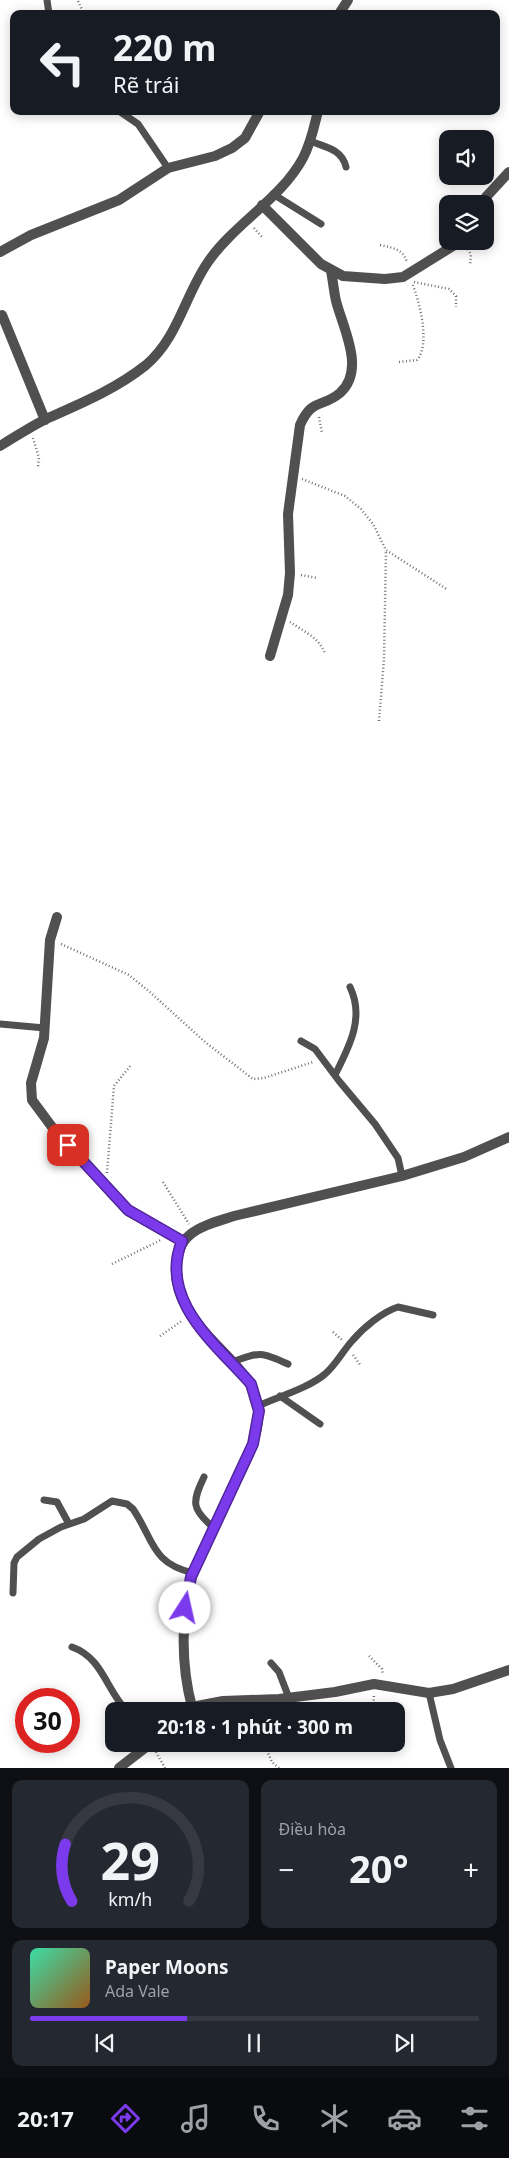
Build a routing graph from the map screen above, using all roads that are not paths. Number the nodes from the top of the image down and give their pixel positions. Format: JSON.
{"nodes":[{"id":1,"x":125,"y":115,"type":"edge"},
{"id":2,"x":258,"y":115,"type":"edge"},
{"id":3,"x":317,"y":115,"type":"edge"},
{"id":4,"x":310,"y":142,"type":"junction"},
{"id":5,"x":346,"y":167,"type":"dead end"},
{"id":6,"x":168,"y":168,"type":"junction"},
{"id":7,"x":509,"y":172,"type":"edge"},
{"id":8,"x":274,"y":194,"type":"junction"},
{"id":9,"x":488,"y":195,"type":"edge"},
{"id":10,"x":262,"y":205,"type":"junction"},
{"id":11,"x":320,"y":224,"type":"dead end"},
{"id":12,"x":449,"y":250,"type":"edge"},
{"id":13,"x":0,"y":252,"type":"edge"},
{"id":14,"x":331,"y":271,"type":"junction"},
{"id":15,"x":1,"y":313,"type":"edge"},
{"id":16,"x":45,"y":420,"type":"junction"},
{"id":17,"x":0,"y":446,"type":"edge"},
{"id":18,"x":270,"y":656,"type":"dead end"},
{"id":19,"x":58,"y":917,"type":"dead end"},
{"id":20,"x":350,"y":987,"type":"dead end"},
{"id":21,"x":0,"y":1024,"type":"edge"},
{"id":22,"x":45,"y":1028,"type":"junction"},
{"id":23,"x":301,"y":1041,"type":"dead end"},
{"id":24,"x":335,"y":1075,"type":"junction"},
{"id":25,"x":509,"y":1137,"type":"edge"},
{"id":26,"x":402,"y":1176,"type":"junction"},
{"id":27,"x":182,"y":1241,"type":"junction"},
{"id":28,"x":433,"y":1315,"type":"dead end"},
{"id":29,"x":232,"y":1362,"type":"junction"},
{"id":30,"x":288,"y":1364,"type":"dead end"},
{"id":31,"x":280,"y":1396,"type":"junction"},
{"id":32,"x":258,"y":1406,"type":"junction"},
{"id":33,"x":320,"y":1424,"type":"dead end"},
{"id":34,"x":204,"y":1477,"type":"dead end"},
{"id":35,"x":44,"y":1500,"type":"dead end"},
{"id":36,"x":69,"y":1524,"type":"junction"},
{"id":37,"x":214,"y":1528,"type":"junction"},
{"id":38,"x":193,"y":1573,"type":"junction"},
{"id":39,"x":13,"y":1593,"type":"dead end"},
{"id":40,"x":72,"y":1647,"type":"dead end"},
{"id":41,"x":271,"y":1663,"type":"dead end"},
{"id":42,"x":509,"y":1670,"type":"edge"},
{"id":43,"x":429,"y":1693,"type":"junction"},
{"id":44,"x":289,"y":1698,"type":"junction"},
{"id":45,"x":121,"y":1702,"type":"edge"},
{"id":46,"x":188,"y":1702,"type":"edge"},
{"id":47,"x":219,"y":1702,"type":"edge"},
{"id":48,"x":140,"y":1752,"type":"edge"},
{"id":49,"x":119,"y":1768,"type":"edge"},
{"id":50,"x":451,"y":1768,"type":"edge"}],
"edges":[{"from":1,"to":6,"type":"lane"},
{"from":2,"to":6,"type":"street"},
{"from":3,"to":4,"type":"street"},
{"from":4,"to":5,"type":"lane"},
{"from":4,"to":8,"type":"street"},
{"from":6,"to":13,"type":"street"},
{"from":7,"to":9,"type":"street"},
{"from":8,"to":10,"type":"street"},
{"from":8,"to":11,"type":"lane"},
{"from":10,"to":14,"type":"street"},
{"from":10,"to":16,"type":"street"},
{"from":12,"to":14,"type":"street"},
{"from":14,"to":18,"type":"street"},
{"from":15,"to":16,"type":"street"},
{"from":16,"to":17,"type":"street"},
{"from":19,"to":22,"type":"street"},
{"from":20,"to":24,"type":"lane"},
{"from":21,"to":22,"type":"lane"},
{"from":22,"to":27,"type":"street"},
{"from":23,"to":24,"type":"lane"},
{"from":24,"to":26,"type":"lane"},
{"from":25,"to":26,"type":"street"},
{"from":26,"to":27,"type":"street"},
{"from":27,"to":29,"type":"street"},
{"from":28,"to":31,"type":"lane"},
{"from":29,"to":30,"type":"lane"},
{"from":29,"to":32,"type":"street"},
{"from":31,"to":32,"type":"lane"},
{"from":31,"to":33,"type":"lane"},
{"from":32,"to":37,"type":"street"},
{"from":34,"to":37,"type":"lane"},
{"from":35,"to":36,"type":"lane"},
{"from":36,"to":38,"type":"lane"},
{"from":36,"to":39,"type":"lane"},
{"from":37,"to":38,"type":"street"},
{"from":38,"to":46,"type":"street"},
{"from":40,"to":45,"type":"lane"},
{"from":41,"to":44,"type":"lane"},
{"from":42,"to":43,"type":"street"},
{"from":43,"to":44,"type":"street"},
{"from":43,"to":50,"type":"lane"},
{"from":44,"to":47,"type":"street"},
{"from":48,"to":49,"type":"street"}]}
